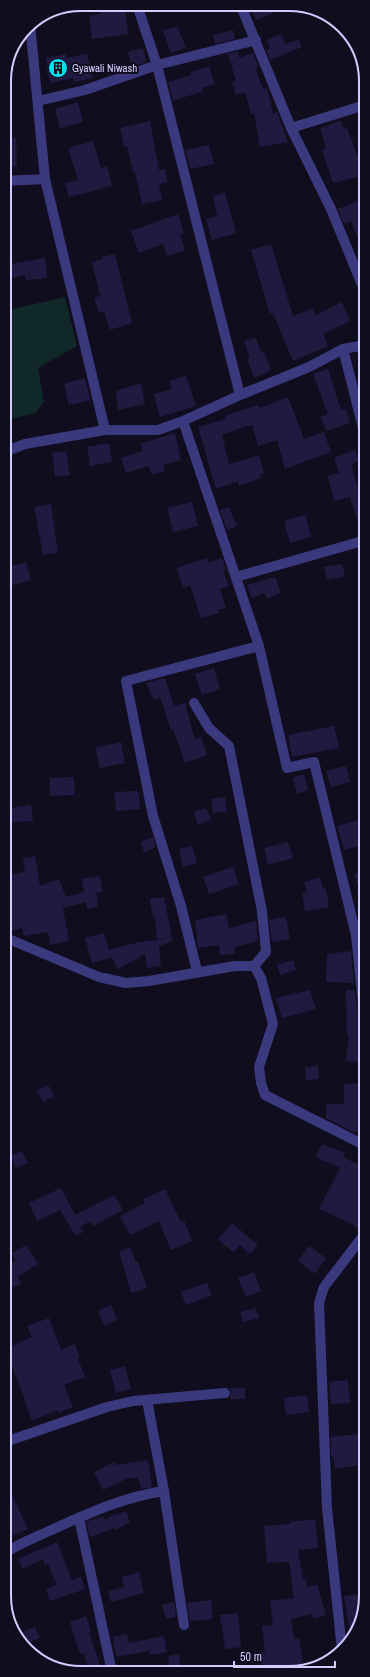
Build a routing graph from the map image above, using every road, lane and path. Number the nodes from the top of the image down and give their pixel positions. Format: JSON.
{"nodes":[{"id":1,"x":139,"y":11,"type":"edge"},
{"id":2,"x":243,"y":11,"type":"edge"},
{"id":3,"x":31,"y":32,"type":"edge"},
{"id":4,"x":256,"y":40,"type":"junction"},
{"id":5,"x":157,"y":66,"type":"junction"},
{"id":6,"x":38,"y":101,"type":"junction"},
{"id":7,"x":359,"y":107,"type":"edge"},
{"id":8,"x":291,"y":128,"type":"junction"},
{"id":9,"x":45,"y":179,"type":"junction"},
{"id":10,"x":11,"y":181,"type":"edge"},
{"id":11,"x":359,"y":277,"type":"edge"},
{"id":12,"x":359,"y":346,"type":"edge"},
{"id":13,"x":343,"y":349,"type":"junction"},
{"id":14,"x":240,"y":395,"type":"junction"},
{"id":15,"x":359,"y":410,"type":"edge"},
{"id":16,"x":183,"y":421,"type":"junction"},
{"id":17,"x":105,"y":430,"type":"junction"},
{"id":18,"x":11,"y":449,"type":"edge"},
{"id":19,"x":359,"y":542,"type":"edge"},
{"id":20,"x":236,"y":576,"type":"junction"},
{"id":21,"x":259,"y":646,"type":"junction"},
{"id":22,"x":194,"y":703,"type":"dead end"},
{"id":23,"x":359,"y":927,"type":"edge"},
{"id":24,"x":11,"y":940,"type":"edge"},
{"id":25,"x":254,"y":966,"type":"junction"},
{"id":26,"x":197,"y":971,"type":"junction"},
{"id":27,"x":359,"y":1142,"type":"edge"},
{"id":28,"x":359,"y":1241,"type":"edge"},
{"id":29,"x":226,"y":1393,"type":"dead end"},
{"id":30,"x":147,"y":1400,"type":"junction"},
{"id":31,"x":11,"y":1440,"type":"edge"},
{"id":32,"x":164,"y":1490,"type":"junction"},
{"id":33,"x":79,"y":1518,"type":"junction"},
{"id":34,"x":11,"y":1550,"type":"edge"},
{"id":35,"x":184,"y":1625,"type":"dead end"},
{"id":36,"x":341,"y":1643,"type":"edge"},
{"id":37,"x":111,"y":1666,"type":"edge"}],
"edges":[{"from":1,"to":5,"type":"street"},
{"from":2,"to":4,"type":"street"},
{"from":3,"to":6,"type":"street"},
{"from":4,"to":5,"type":"street"},
{"from":4,"to":8,"type":"street"},
{"from":5,"to":6,"type":"street"},
{"from":5,"to":14,"type":"street"},
{"from":6,"to":9,"type":"street"},
{"from":7,"to":8,"type":"street"},
{"from":8,"to":11,"type":"street"},
{"from":9,"to":10,"type":"street"},
{"from":9,"to":17,"type":"street"},
{"from":12,"to":13,"type":"street"},
{"from":13,"to":14,"type":"street"},
{"from":13,"to":15,"type":"street"},
{"from":14,"to":16,"type":"street"},
{"from":16,"to":17,"type":"street"},
{"from":16,"to":20,"type":"street"},
{"from":17,"to":18,"type":"street"},
{"from":19,"to":20,"type":"street"},
{"from":20,"to":21,"type":"street"},
{"from":21,"to":23,"type":"street"},
{"from":21,"to":26,"type":"street"},
{"from":22,"to":25,"type":"street"},
{"from":24,"to":26,"type":"street"},
{"from":25,"to":26,"type":"street"},
{"from":25,"to":27,"type":"street"},
{"from":28,"to":36,"type":"street"},
{"from":29,"to":30,"type":"street"},
{"from":30,"to":31,"type":"street"},
{"from":30,"to":32,"type":"street"},
{"from":32,"to":33,"type":"street"},
{"from":32,"to":35,"type":"street"},
{"from":33,"to":34,"type":"street"},
{"from":33,"to":37,"type":"street"}]}
